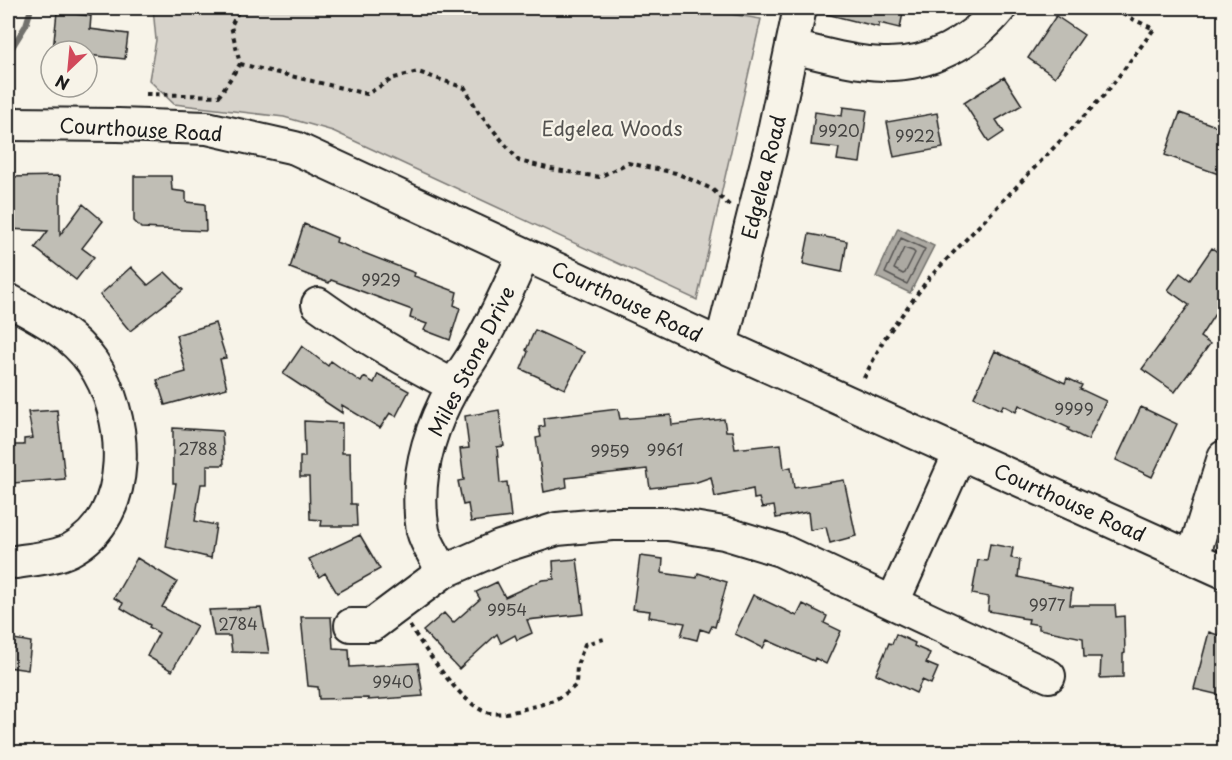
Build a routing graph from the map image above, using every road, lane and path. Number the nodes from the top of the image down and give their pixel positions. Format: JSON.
{"nodes":[{"id":1,"x":240,"y":8,"type":"edge"},
{"id":2,"x":800,"y":8,"type":"edge"},
{"id":3,"x":1000,"y":8,"type":"edge"},
{"id":4,"x":1109,"y":8,"type":"edge"},
{"id":5,"x":792,"y":47,"type":"junction"},
{"id":6,"x":240,"y":64,"type":"junction"},
{"id":7,"x":146,"y":94,"type":"dead end"},
{"id":8,"x":8,"y":124,"type":"edge"},
{"id":9,"x":730,"y":206,"type":"dead end"},
{"id":10,"x":524,"y":254,"type":"junction"},
{"id":11,"x":8,"y":300,"type":"edge"},
{"id":12,"x":318,"y":304,"type":"dead end"},
{"id":13,"x":721,"y":345,"type":"junction"},
{"id":14,"x":864,"y":378,"type":"dead end"},
{"id":15,"x":454,"y":386,"type":"junction"},
{"id":16,"x":960,"y":453,"type":"junction"},
{"id":17,"x":1224,"y":457,"type":"edge"},
{"id":18,"x":1193,"y":558,"type":"junction"},
{"id":19,"x":16,"y":562,"type":"dead end"},
{"id":20,"x":443,"y":572,"type":"junction"},
{"id":21,"x":1224,"y":573,"type":"edge"},
{"id":22,"x":893,"y":602,"type":"junction"},
{"id":23,"x":408,"y":622,"type":"dead end"},
{"id":24,"x":351,"y":626,"type":"dead end"},
{"id":25,"x":604,"y":639,"type":"dead end"},
{"id":26,"x":1049,"y":676,"type":"dead end"}],
"edges":[{"from":1,"to":6,"type":"path"},
{"from":2,"to":5,"type":"street","name":"Edgelea Road"},
{"from":3,"to":5,"type":"street"},
{"from":4,"to":14,"type":"path"},
{"from":5,"to":13,"type":"street","name":"Edgelea Road"},
{"from":6,"to":7,"type":"path"},
{"from":6,"to":9,"type":"path"},
{"from":8,"to":10,"type":"street","name":"Courthouse Road"},
{"from":10,"to":13,"type":"street","name":"Courthouse Road"},
{"from":10,"to":15,"type":"street","name":"Miles Stone Drive"},
{"from":11,"to":19,"type":"street"},
{"from":12,"to":15,"type":"street"},
{"from":13,"to":16,"type":"street","name":"Courthouse Road"},
{"from":15,"to":20,"type":"street","name":"Miles Stone Drive"},
{"from":16,"to":18,"type":"street","name":"Courthouse Road"},
{"from":16,"to":22,"type":"street"},
{"from":17,"to":18,"type":"street"},
{"from":18,"to":21,"type":"street","name":"Courthouse Road"},
{"from":20,"to":22,"type":"street"},
{"from":20,"to":24,"type":"street"},
{"from":22,"to":26,"type":"street"},
{"from":23,"to":25,"type":"path"}]}
